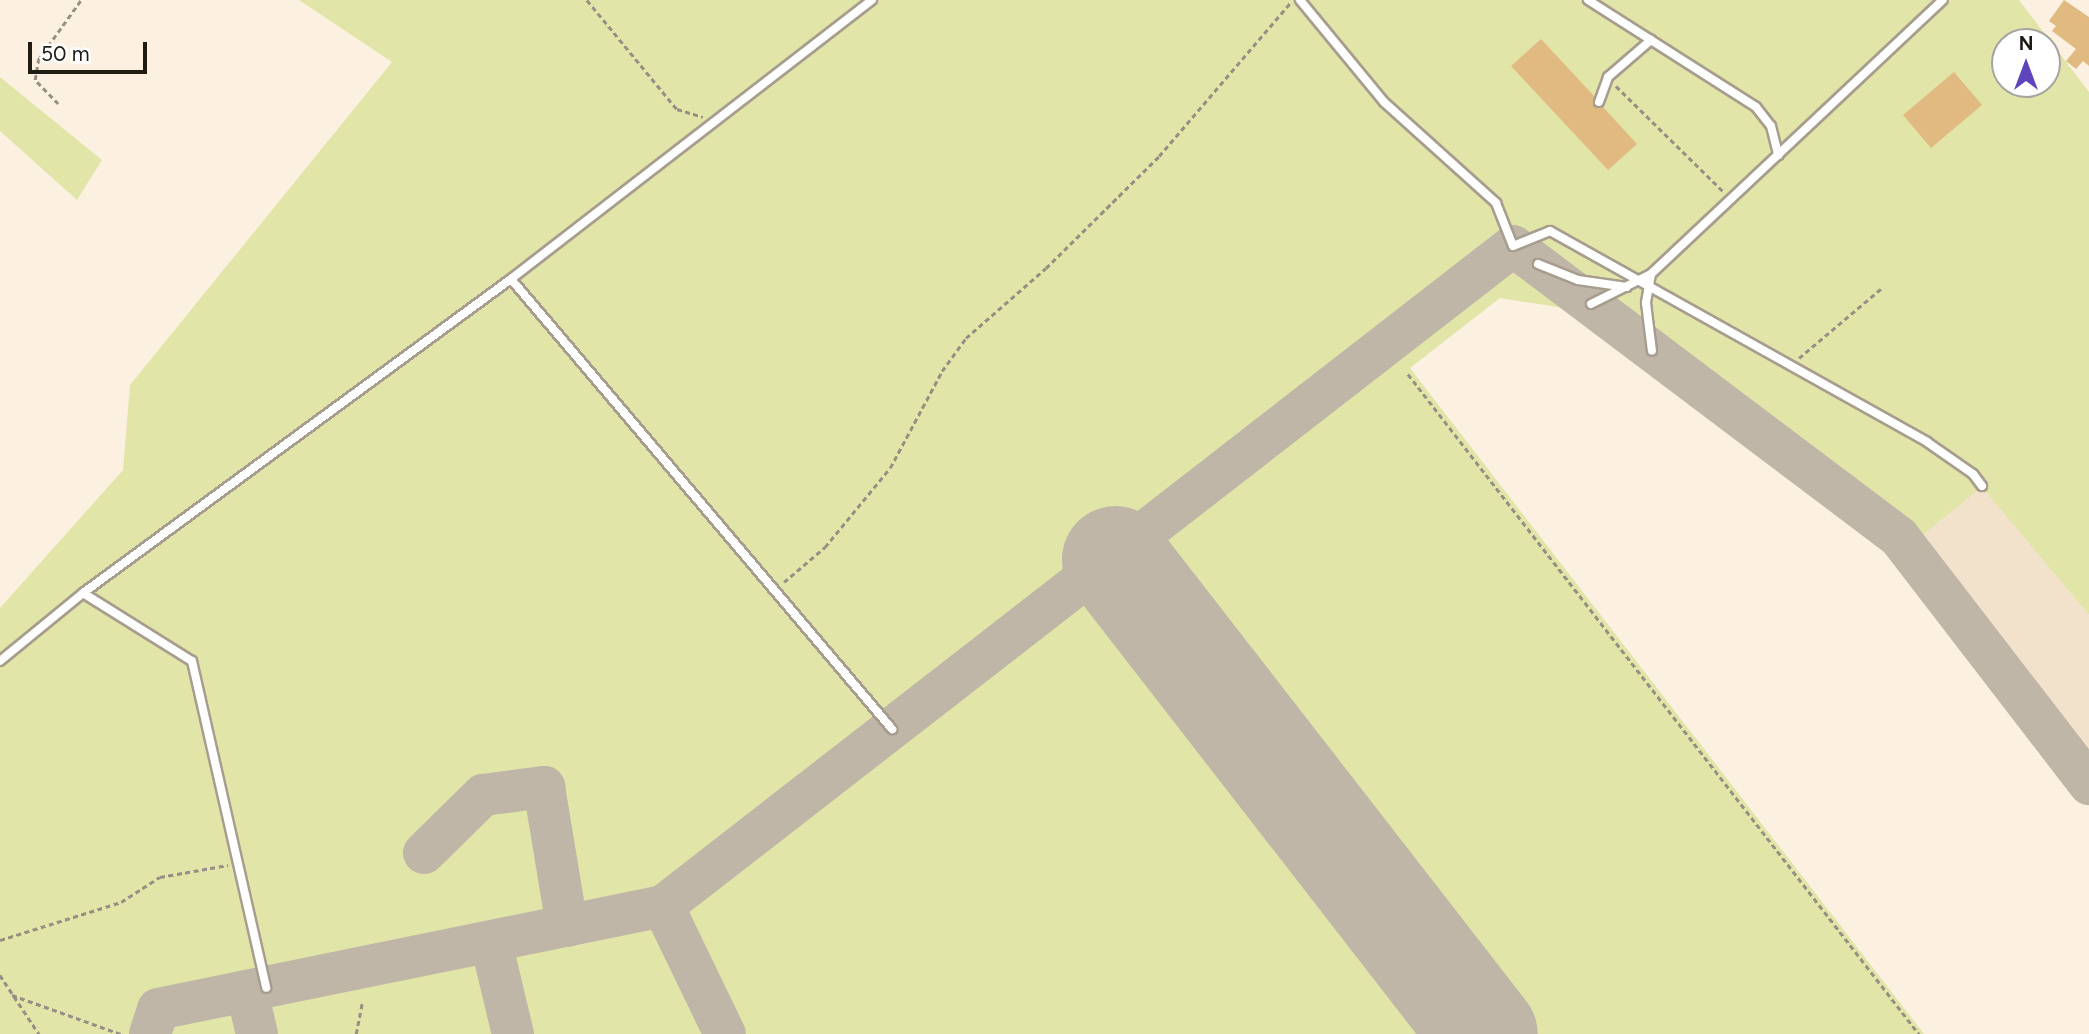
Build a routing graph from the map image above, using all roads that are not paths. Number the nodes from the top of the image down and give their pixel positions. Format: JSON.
{"nodes":[{"id":1,"x":872,"y":0,"type":"edge"},
{"id":2,"x":1300,"y":0,"type":"edge"},
{"id":3,"x":1588,"y":0,"type":"edge"},
{"id":4,"x":1943,"y":0,"type":"edge"},
{"id":5,"x":1651,"y":40,"type":"junction"},
{"id":6,"x":1599,"y":102,"type":"dead end"},
{"id":7,"x":1778,"y":155,"type":"junction"},
{"id":8,"x":1538,"y":264,"type":"dead end"},
{"id":9,"x":1651,"y":274,"type":"junction"},
{"id":10,"x":510,"y":279,"type":"junction"},
{"id":11,"x":1639,"y":280,"type":"junction"},
{"id":12,"x":1649,"y":285,"type":"junction"},
{"id":13,"x":1629,"y":287,"type":"junction"},
{"id":14,"x":1591,"y":304,"type":"dead end"},
{"id":15,"x":1652,"y":351,"type":"dead end"},
{"id":16,"x":1982,"y":486,"type":"dead end"},
{"id":17,"x":83,"y":593,"type":"junction"},
{"id":18,"x":0,"y":660,"type":"edge"},
{"id":19,"x":892,"y":729,"type":"dead end"},
{"id":20,"x":266,"y":988,"type":"dead end"}],
"edges":[{"from":1,"to":10,"type":"lane"},
{"from":2,"to":11,"type":"lane"},
{"from":3,"to":5,"type":"lane"},
{"from":4,"to":7,"type":"lane"},
{"from":5,"to":6,"type":"lane"},
{"from":5,"to":7,"type":"lane"},
{"from":7,"to":9,"type":"lane"},
{"from":8,"to":13,"type":"lane"},
{"from":9,"to":11,"type":"lane"},
{"from":9,"to":12,"type":"lane"},
{"from":10,"to":17,"type":"lane"},
{"from":10,"to":19,"type":"lane"},
{"from":11,"to":12,"type":"lane"},
{"from":11,"to":13,"type":"lane"},
{"from":12,"to":15,"type":"lane"},
{"from":12,"to":16,"type":"lane"},
{"from":13,"to":14,"type":"lane"},
{"from":17,"to":18,"type":"lane"},
{"from":17,"to":20,"type":"lane"}]}
